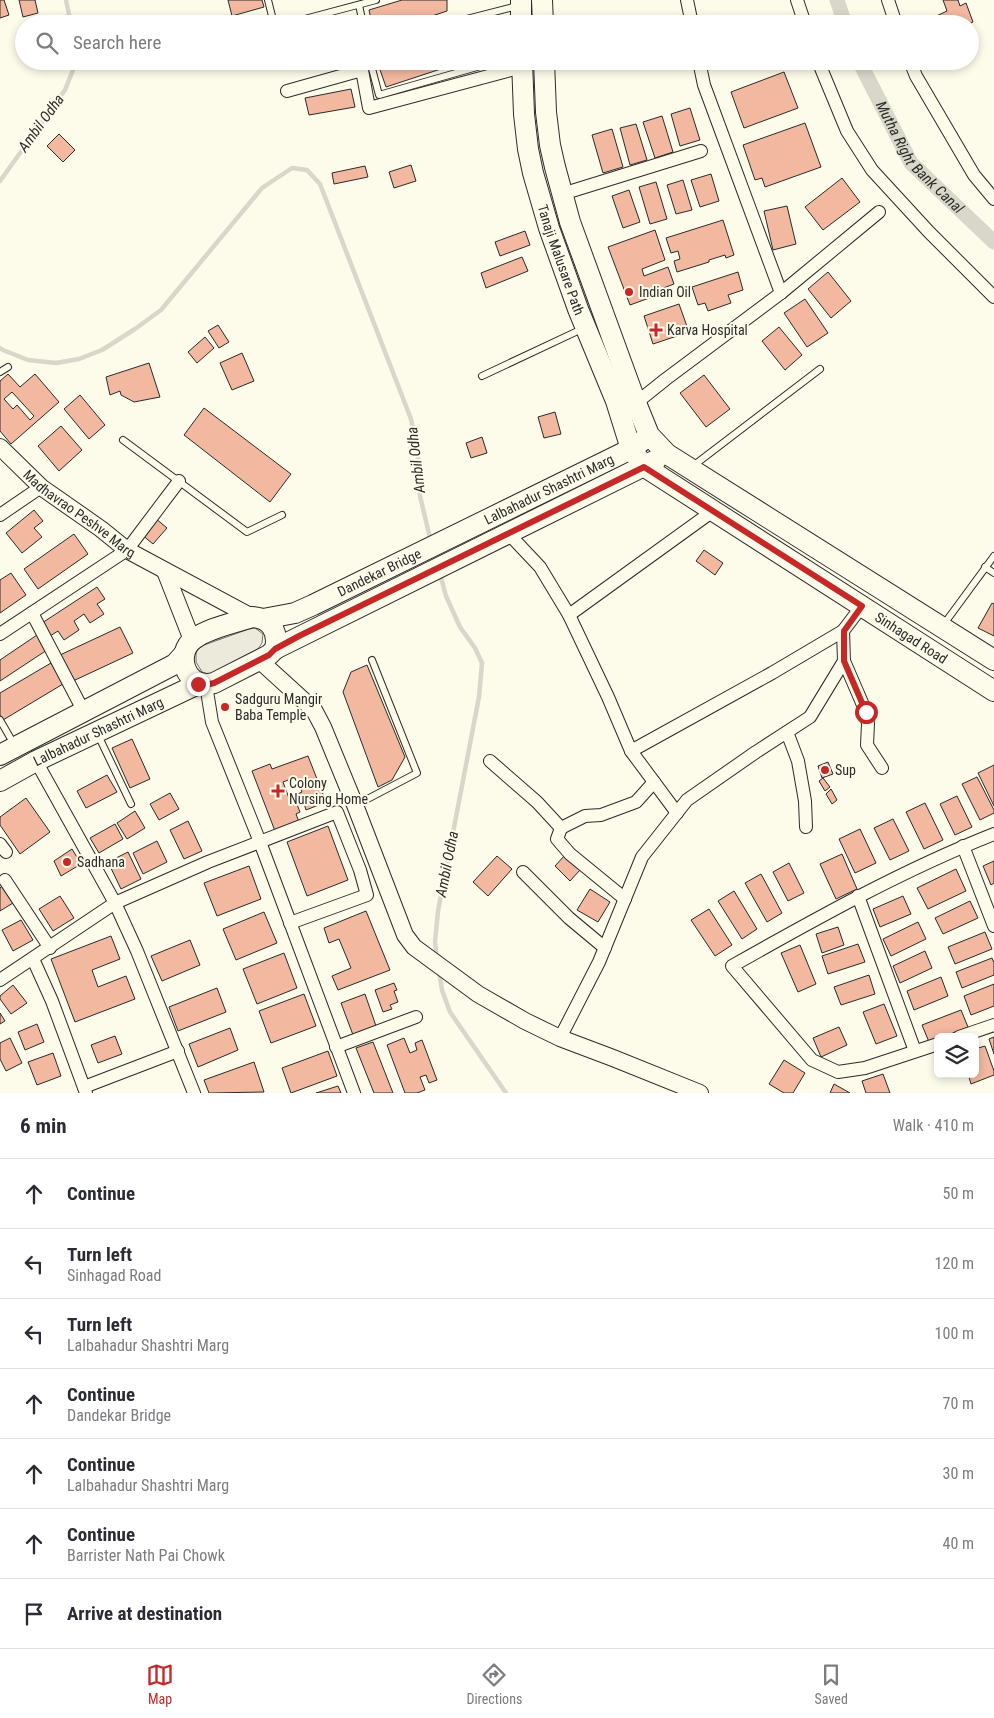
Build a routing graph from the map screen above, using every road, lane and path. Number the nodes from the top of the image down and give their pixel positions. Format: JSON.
{"nodes":[{"id":1,"x":268,"y":0,"type":"edge"},
{"id":2,"x":376,"y":0,"type":"edge"},
{"id":3,"x":542,"y":0,"type":"edge"},
{"id":4,"x":687,"y":0,"type":"edge"},
{"id":5,"x":797,"y":0,"type":"edge"},
{"id":6,"x":888,"y":0,"type":"edge"},
{"id":7,"x":359,"y":5,"type":"junction"},
{"id":8,"x":272,"y":15,"type":"edge"},
{"id":9,"x":321,"y":15,"type":"edge"},
{"id":10,"x":361,"y":15,"type":"edge"},
{"id":11,"x":543,"y":15,"type":"edge"},
{"id":12,"x":690,"y":15,"type":"edge"},
{"id":13,"x":802,"y":15,"type":"edge"},
{"id":14,"x":893,"y":15,"type":"edge"},
{"id":15,"x":362,"y":70,"type":"edge"},
{"id":16,"x":362,"y":70,"type":"edge"},
{"id":17,"x":372,"y":70,"type":"edge"},
{"id":18,"x":466,"y":70,"type":"edge"},
{"id":19,"x":501,"y":70,"type":"edge"},
{"id":20,"x":522,"y":70,"type":"edge"},
{"id":21,"x":544,"y":70,"type":"edge"},
{"id":22,"x":701,"y":70,"type":"edge"},
{"id":23,"x":822,"y":70,"type":"edge"},
{"id":24,"x":914,"y":70,"type":"edge"},
{"id":25,"x":287,"y":91,"type":"dead end"},
{"id":26,"x":701,"y":151,"type":"dead end"},
{"id":27,"x":562,"y":194,"type":"junction"},
{"id":28,"x":994,"y":199,"type":"edge"},
{"id":29,"x":879,"y":212,"type":"dead end"},
{"id":30,"x":583,"y":257,"type":"junction"},
{"id":31,"x":562,"y":265,"type":"junction"},
{"id":32,"x":780,"y":293,"type":"junction"},
{"id":33,"x":994,"y":297,"type":"edge"},
{"id":34,"x":586,"y":327,"type":"junction"},
{"id":35,"x":8,"y":367,"type":"dead end"},
{"id":36,"x":820,"y":369,"type":"dead end"},
{"id":37,"x":0,"y":372,"type":"edge"},
{"id":38,"x":482,"y":376,"type":"dead end"},
{"id":39,"x":636,"y":403,"type":"junction"},
{"id":40,"x":650,"y":436,"type":"junction"},
{"id":41,"x":123,"y":440,"type":"dead end"},
{"id":42,"x":0,"y":447,"type":"edge"},
{"id":43,"x":631,"y":449,"type":"junction"},
{"id":44,"x":666,"y":454,"type":"junction"},
{"id":45,"x":644,"y":467,"type":"junction"},
{"id":46,"x":690,"y":468,"type":"junction"},
{"id":47,"x":179,"y":481,"type":"junction"},
{"id":48,"x":41,"y":487,"type":"junction"},
{"id":49,"x":713,"y":511,"type":"junction"},
{"id":50,"x":0,"y":515,"type":"edge"},
{"id":51,"x":282,"y":515,"type":"dead end"},
{"id":52,"x":508,"y":533,"type":"junction"},
{"id":53,"x":445,"y":539,"type":"joint"},
{"id":54,"x":127,"y":550,"type":"junction"},
{"id":55,"x":994,"y":556,"type":"edge"},
{"id":56,"x":455,"y":559,"type":"joint"},
{"id":57,"x":985,"y":567,"type":"junction"},
{"id":58,"x":165,"y":571,"type":"junction"},
{"id":59,"x":994,"y":573,"type":"edge"},
{"id":60,"x":895,"y":598,"type":"junction"},
{"id":61,"x":862,"y":606,"type":"junction"},
{"id":62,"x":32,"y":614,"type":"junction"},
{"id":63,"x":569,"y":615,"type":"junction"},
{"id":64,"x":257,"y":618,"type":"junction"},
{"id":65,"x":883,"y":620,"type":"junction"},
{"id":66,"x":942,"y":627,"type":"junction"},
{"id":67,"x":844,"y":631,"type":"junction"},
{"id":68,"x":0,"y":634,"type":"edge"},
{"id":69,"x":188,"y":647,"type":"junction"},
{"id":70,"x":267,"y":655,"type":"junction"},
{"id":71,"x":372,"y":660,"type":"dead end"},
{"id":72,"x":994,"y":660,"type":"edge"},
{"id":73,"x":844,"y":661,"type":"junction"},
{"id":74,"x":202,"y":684,"type":"junction"},
{"id":75,"x":994,"y":691,"type":"edge"},
{"id":76,"x":84,"y":712,"type":"junction"},
{"id":77,"x":0,"y":720,"type":"edge"},
{"id":78,"x":96,"y":731,"type":"junction"},
{"id":79,"x":787,"y":732,"type":"junction"},
{"id":80,"x":631,"y":750,"type":"junction"},
{"id":81,"x":8,"y":751,"type":"edge"},
{"id":82,"x":36,"y":761,"type":"junction"},
{"id":83,"x":490,"y":761,"type":"dead end"},
{"id":84,"x":882,"y":768,"type":"dead end"},
{"id":85,"x":0,"y":781,"type":"edge"},
{"id":86,"x":654,"y":782,"type":"junction"},
{"id":87,"x":131,"y":804,"type":"dead end"},
{"id":88,"x":355,"y":805,"type":"junction"},
{"id":89,"x":677,"y":813,"type":"junction"},
{"id":90,"x":806,"y":827,"type":"dead end"},
{"id":91,"x":561,"y":828,"type":"junction"},
{"id":92,"x":994,"y":834,"type":"edge"},
{"id":93,"x":260,"y":842,"type":"junction"},
{"id":94,"x":962,"y":846,"type":"junction"},
{"id":95,"x":523,"y":872,"type":"dead end"},
{"id":96,"x":5,"y":880,"type":"dead end"},
{"id":97,"x":858,"y":896,"type":"junction"},
{"id":98,"x":625,"y":899,"type":"junction"},
{"id":99,"x":115,"y":903,"type":"junction"},
{"id":100,"x":290,"y":923,"type":"junction"},
{"id":101,"x":994,"y":926,"type":"edge"},
{"id":102,"x":50,"y":948,"type":"junction"},
{"id":103,"x":605,"y":948,"type":"junction"},
{"id":104,"x":33,"y":959,"type":"junction"},
{"id":105,"x":0,"y":980,"type":"edge"},
{"id":106,"x":416,"y":1017,"type":"dead end"},
{"id":107,"x":994,"y":1025,"type":"edge"},
{"id":108,"x":971,"y":1033,"type":"edge"},
{"id":109,"x":560,"y":1038,"type":"junction"},
{"id":110,"x":934,"y":1045,"type":"edge"},
{"id":111,"x":336,"y":1047,"type":"junction"},
{"id":112,"x":914,"y":1051,"type":"junction"},
{"id":113,"x":178,"y":1052,"type":"junction"},
{"id":114,"x":85,"y":1090,"type":"edge"},
{"id":115,"x":194,"y":1093,"type":"edge"},
{"id":116,"x":354,"y":1093,"type":"edge"},
{"id":117,"x":700,"y":1093,"type":"edge"}],
"edges":[{"from":1,"to":8,"type":"lane"},
{"from":2,"to":7,"type":"lane"},
{"from":3,"to":11,"type":"main road"},
{"from":4,"to":12,"type":"street"},
{"from":5,"to":13,"type":"street"},
{"from":6,"to":14,"type":"street"},
{"from":7,"to":9,"type":"lane"},
{"from":7,"to":10,"type":"lane"},
{"from":15,"to":19,"type":"street"},
{"from":16,"to":25,"type":"street"},
{"from":17,"to":18,"type":"lane"},
{"from":20,"to":31,"type":"main road","name":"Tanaji Malusare Path"},
{"from":21,"to":27,"type":"main road","name":"Tanaji Malusare Path"},
{"from":22,"to":32,"type":"street"},
{"from":23,"to":33,"type":"street"},
{"from":24,"to":28,"type":"street"},
{"from":26,"to":27,"type":"street"},
{"from":27,"to":30,"type":"main road","name":"Tanaji Malusare Path"},
{"from":29,"to":32,"type":"street"},
{"from":30,"to":31,"type":"main road"},
{"from":30,"to":39,"type":"main road","name":"Tanaji Malusare Path"},
{"from":31,"to":34,"type":"main road","name":"Tanaji Malusare Path"},
{"from":32,"to":39,"type":"street"},
{"from":34,"to":38,"type":"lane"},
{"from":34,"to":43,"type":"main road","name":"Tanaji Malusare Path"},
{"from":35,"to":37,"type":"lane"},
{"from":36,"to":46,"type":"lane"},
{"from":39,"to":40,"type":"main road","name":"Tanaji Malusare Path"},
{"from":40,"to":43,"type":"main road","name":"Lalbahadur Shashtri Marg"},
{"from":40,"to":44,"type":"main road","name":"Sinhagad Road"},
{"from":41,"to":47,"type":"lane"},
{"from":42,"to":48,"type":"street","name":"Madhavrao Peshve Marg"},
{"from":43,"to":45,"type":"main road","name":"Sinhagad Road"},
{"from":43,"to":53,"type":"main road","name":"Lalbahadur Shashtri Marg"},
{"from":44,"to":45,"type":"main road","name":"Lalbahadur Shashtri Marg"},
{"from":44,"to":46,"type":"main road","name":"Sinhagad Road"},
{"from":45,"to":49,"type":"main road","name":"Sinhagad Road"},
{"from":45,"to":52,"type":"main road","name":"Lalbahadur Shashtri Marg"},
{"from":46,"to":60,"type":"main road","name":"Sinhagad Road"},
{"from":47,"to":51,"type":"lane"},
{"from":47,"to":54,"type":"street"},
{"from":48,"to":50,"type":"street"},
{"from":48,"to":54,"type":"street","name":"Madhavrao Peshve Marg"},
{"from":49,"to":61,"type":"main road","name":"Sinhagad Road"},
{"from":49,"to":63,"type":"street"},
{"from":52,"to":56,"type":"main road","name":"Lalbahadur Shashtri Marg"},
{"from":52,"to":63,"type":"street"},
{"from":53,"to":64,"type":"main road","name":"Dandekar Bridge"},
{"from":54,"to":58,"type":"street","name":"Madhavrao Peshve Marg"},
{"from":54,"to":62,"type":"street"},
{"from":55,"to":57,"type":"lane"},
{"from":56,"to":70,"type":"main road","name":"Dandekar Bridge"},
{"from":57,"to":59,"type":"lane"},
{"from":57,"to":66,"type":"lane"},
{"from":58,"to":64,"type":"street","name":"Madhavrao Peshve Marg"},
{"from":58,"to":69,"type":"street"},
{"from":60,"to":65,"type":"main road"},
{"from":60,"to":66,"type":"main road","name":"Sinhagad Road"},
{"from":61,"to":65,"type":"main road","name":"Sinhagad Road"},
{"from":61,"to":67,"type":"street"},
{"from":62,"to":68,"type":"street"},
{"from":62,"to":76,"type":"street"},
{"from":63,"to":80,"type":"street"},
{"from":64,"to":69,"type":"main road","name":"Lalbahadur Shashtri Marg"},
{"from":64,"to":70,"type":"main road"},
{"from":65,"to":75,"type":"main road","name":"Sinhagad Road"},
{"from":66,"to":72,"type":"main road","name":"Sinhagad Road"},
{"from":67,"to":73,"type":"street"},
{"from":67,"to":80,"type":"street"},
{"from":69,"to":74,"type":"main road"},
{"from":69,"to":76,"type":"main road","name":"Lalbahadur Shashtri Marg"},
{"from":70,"to":74,"type":"main road","name":"Lalbahadur Shashtri Marg"},
{"from":70,"to":88,"type":"street"},
{"from":71,"to":88,"type":"lane"},
{"from":73,"to":79,"type":"street"},
{"from":73,"to":84,"type":"street"},
{"from":74,"to":78,"type":"main road","name":"Lalbahadur Shashtri Marg"},
{"from":74,"to":93,"type":"street"},
{"from":76,"to":81,"type":"main road","name":"Lalbahadur Shashtri Marg"},
{"from":77,"to":81,"type":"lane"},
{"from":78,"to":82,"type":"main road","name":"Lalbahadur Shashtri Marg"},
{"from":78,"to":87,"type":"lane"},
{"from":79,"to":89,"type":"street"},
{"from":79,"to":90,"type":"street"},
{"from":80,"to":86,"type":"street"},
{"from":82,"to":85,"type":"main road","name":"Lalbahadur Shashtri Marg"},
{"from":82,"to":99,"type":"street"},
{"from":83,"to":91,"type":"street"},
{"from":86,"to":89,"type":"street"},
{"from":86,"to":91,"type":"street"},
{"from":88,"to":109,"type":"street"},
{"from":89,"to":98,"type":"street"},
{"from":91,"to":98,"type":"street"},
{"from":92,"to":94,"type":"street"},
{"from":93,"to":99,"type":"street"},
{"from":93,"to":100,"type":"street"},
{"from":93,"to":100,"type":"street"},
{"from":94,"to":97,"type":"street"},
{"from":94,"to":101,"type":"street"},
{"from":95,"to":103,"type":"street"},
{"from":96,"to":102,"type":"street"},
{"from":97,"to":112,"type":"street"},
{"from":97,"to":112,"type":"street"},
{"from":98,"to":103,"type":"street"},
{"from":99,"to":102,"type":"street"},
{"from":99,"to":113,"type":"street"},
{"from":100,"to":111,"type":"street"},
{"from":102,"to":104,"type":"street"},
{"from":103,"to":109,"type":"street"},
{"from":104,"to":105,"type":"street"},
{"from":104,"to":114,"type":"street"},
{"from":106,"to":111,"type":"street"},
{"from":107,"to":108,"type":"street"},
{"from":109,"to":117,"type":"street"},
{"from":110,"to":112,"type":"street"},
{"from":111,"to":116,"type":"street"},
{"from":113,"to":114,"type":"street"},
{"from":113,"to":115,"type":"street"}]}
